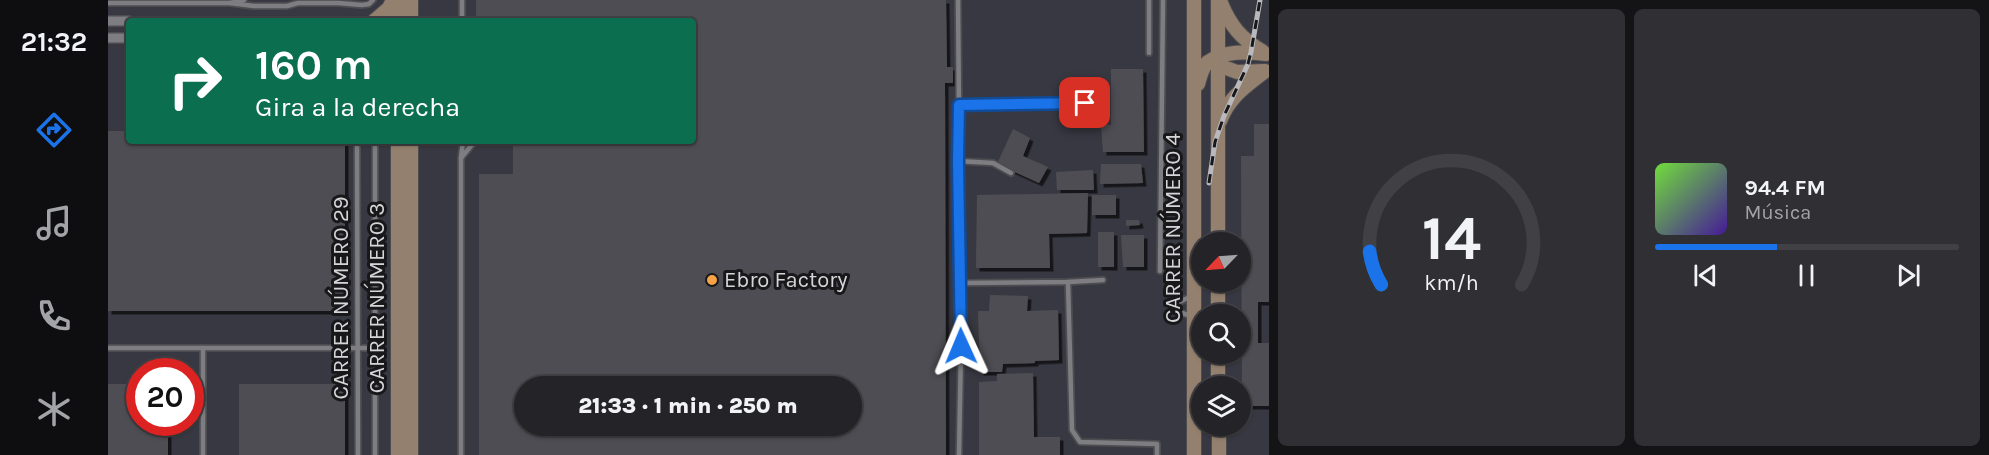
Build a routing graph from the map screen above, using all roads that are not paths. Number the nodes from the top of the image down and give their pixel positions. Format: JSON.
{"nodes":[{"id":1,"x":244,"y":0,"type":"edge"},
{"id":2,"x":291,"y":0,"type":"edge"},
{"id":3,"x":346,"y":0,"type":"edge"},
{"id":4,"x":373,"y":0,"type":"edge"},
{"id":5,"x":395,"y":0,"type":"edge"},
{"id":6,"x":411,"y":0,"type":"edge"},
{"id":7,"x":462,"y":0,"type":"edge"},
{"id":8,"x":958,"y":0,"type":"edge"},
{"id":9,"x":1149,"y":0,"type":"edge"},
{"id":10,"x":1163,"y":0,"type":"edge"},
{"id":11,"x":1194,"y":0,"type":"edge"},
{"id":12,"x":1219,"y":0,"type":"edge"},
{"id":13,"x":108,"y":3,"type":"edge"},
{"id":14,"x":230,"y":3,"type":"junction"},
{"id":15,"x":298,"y":3,"type":"junction"},
{"id":16,"x":338,"y":3,"type":"junction"},
{"id":17,"x":377,"y":18,"type":"edge"},
{"id":18,"x":397,"y":18,"type":"edge"},
{"id":19,"x":411,"y":18,"type":"edge"},
{"id":20,"x":462,"y":18,"type":"edge"},
{"id":21,"x":108,"y":21,"type":"edge"},
{"id":22,"x":126,"y":21,"type":"edge"},
{"id":23,"x":108,"y":38,"type":"edge"},
{"id":24,"x":126,"y":38,"type":"edge"},
{"id":25,"x":1194,"y":38,"type":"junction"},
{"id":26,"x":1149,"y":53,"type":"dead end"},
{"id":27,"x":1268,"y":54,"type":"edge"},
{"id":28,"x":1215,"y":62,"type":"junction"},
{"id":29,"x":1267,"y":71,"type":"edge"},
{"id":30,"x":1194,"y":96,"type":"junction"},
{"id":31,"x":1085,"y":103,"type":"dead end"},
{"id":32,"x":959,"y":105,"type":"junction"},
{"id":33,"x":1218,"y":126,"type":"junction"},
{"id":34,"x":357,"y":144,"type":"edge"},
{"id":35,"x":375,"y":144,"type":"edge"},
{"id":36,"x":394,"y":144,"type":"edge"},
{"id":37,"x":398,"y":144,"type":"edge"},
{"id":38,"x":411,"y":144,"type":"edge"},
{"id":39,"x":463,"y":144,"type":"edge"},
{"id":40,"x":473,"y":144,"type":"edge"},
{"id":41,"x":461,"y":158,"type":"junction"},
{"id":42,"x":958,"y":161,"type":"junction"},
{"id":43,"x":398,"y":162,"type":"junction"},
{"id":44,"x":1011,"y":173,"type":"dead end"},
{"id":45,"x":1218,"y":232,"type":"edge"},
{"id":46,"x":1160,"y":271,"type":"dead end"},
{"id":47,"x":1103,"y":280,"type":"dead end"},
{"id":48,"x":1068,"y":282,"type":"junction"},
{"id":49,"x":960,"y":283,"type":"junction"},
{"id":50,"x":1194,"y":295,"type":"junction"},
{"id":51,"x":1194,"y":304,"type":"edge"},
{"id":52,"x":1191,"y":316,"type":"edge"},
{"id":53,"x":108,"y":348,"type":"edge"},
{"id":54,"x":203,"y":348,"type":"junction"},
{"id":55,"x":357,"y":348,"type":"junction"},
{"id":56,"x":375,"y":348,"type":"junction"},
{"id":57,"x":1194,"y":364,"type":"edge"},
{"id":58,"x":1219,"y":436,"type":"edge"},
{"id":59,"x":203,"y":455,"type":"edge"},
{"id":60,"x":358,"y":455,"type":"edge"},
{"id":61,"x":375,"y":455,"type":"edge"},
{"id":62,"x":398,"y":455,"type":"edge"},
{"id":63,"x":411,"y":455,"type":"edge"},
{"id":64,"x":461,"y":455,"type":"edge"},
{"id":65,"x":959,"y":455,"type":"edge"},
{"id":66,"x":1157,"y":455,"type":"edge"},
{"id":67,"x":1194,"y":455,"type":"edge"},
{"id":68,"x":1219,"y":455,"type":"edge"}],
"edges":[{"from":1,"to":14,"type":"lane"},
{"from":2,"to":15,"type":"lane"},
{"from":3,"to":16,"type":"lane"},
{"from":4,"to":16,"type":"lane"},
{"from":5,"to":17,"type":"street"},
{"from":5,"to":18,"type":"street"},
{"from":6,"to":19,"type":"street"},
{"from":7,"to":20,"type":"lane"},
{"from":8,"to":32,"type":"lane"},
{"from":9,"to":26,"type":"lane"},
{"from":10,"to":46,"type":"lane"},
{"from":11,"to":25,"type":"street","name":"CARRER NÚMERO 4"},
{"from":12,"to":27,"type":"street"},
{"from":12,"to":28,"type":"street","name":"CARRER NÚMERO 4"},
{"from":13,"to":14,"type":"lane"},
{"from":14,"to":15,"type":"lane"},
{"from":15,"to":16,"type":"lane"},
{"from":21,"to":22,"type":"street"},
{"from":23,"to":24,"type":"street"},
{"from":25,"to":28,"type":"street"},
{"from":25,"to":30,"type":"street","name":"CARRER NÚMERO 4"},
{"from":27,"to":28,"type":"street"},
{"from":28,"to":29,"type":"street"},
{"from":28,"to":30,"type":"street"},
{"from":28,"to":33,"type":"street","name":"CARRER NÚMERO 4"},
{"from":29,"to":33,"type":"street"},
{"from":30,"to":50,"type":"street","name":"CARRER NÚMERO 4"},
{"from":31,"to":32,"type":"lane"},
{"from":32,"to":42,"type":"lane"},
{"from":33,"to":45,"type":"street","name":"CARRER NÚMERO 4"},
{"from":34,"to":55,"type":"lane","name":"CARRER NÚMERO 29"},
{"from":35,"to":56,"type":"lane","name":"CARRER NÚMERO 29"},
{"from":36,"to":43,"type":"street"},
{"from":37,"to":43,"type":"street","name":"CARRER NÚMERO 3"},
{"from":38,"to":63,"type":"street","name":"CARRER NÚMERO 3"},
{"from":39,"to":41,"type":"lane"},
{"from":40,"to":41,"type":"lane"},
{"from":41,"to":64,"type":"lane"},
{"from":42,"to":44,"type":"lane"},
{"from":42,"to":49,"type":"lane"},
{"from":43,"to":62,"type":"street","name":"CARRER NÚMERO 3"},
{"from":47,"to":48,"type":"lane"},
{"from":48,"to":49,"type":"lane"},
{"from":48,"to":66,"type":"lane"},
{"from":49,"to":65,"type":"lane"},
{"from":50,"to":51,"type":"street","name":"CARRER NÚMERO 4"},
{"from":50,"to":52,"type":"lane"},
{"from":53,"to":54,"type":"lane"},
{"from":54,"to":55,"type":"lane"},
{"from":54,"to":59,"type":"lane"},
{"from":55,"to":56,"type":"lane"},
{"from":55,"to":60,"type":"lane","name":"CARRER NÚMERO 29"},
{"from":56,"to":61,"type":"lane","name":"CARRER NÚMERO 29"},
{"from":57,"to":67,"type":"street","name":"CARRER NÚMERO 4"},
{"from":58,"to":68,"type":"street"}]}
